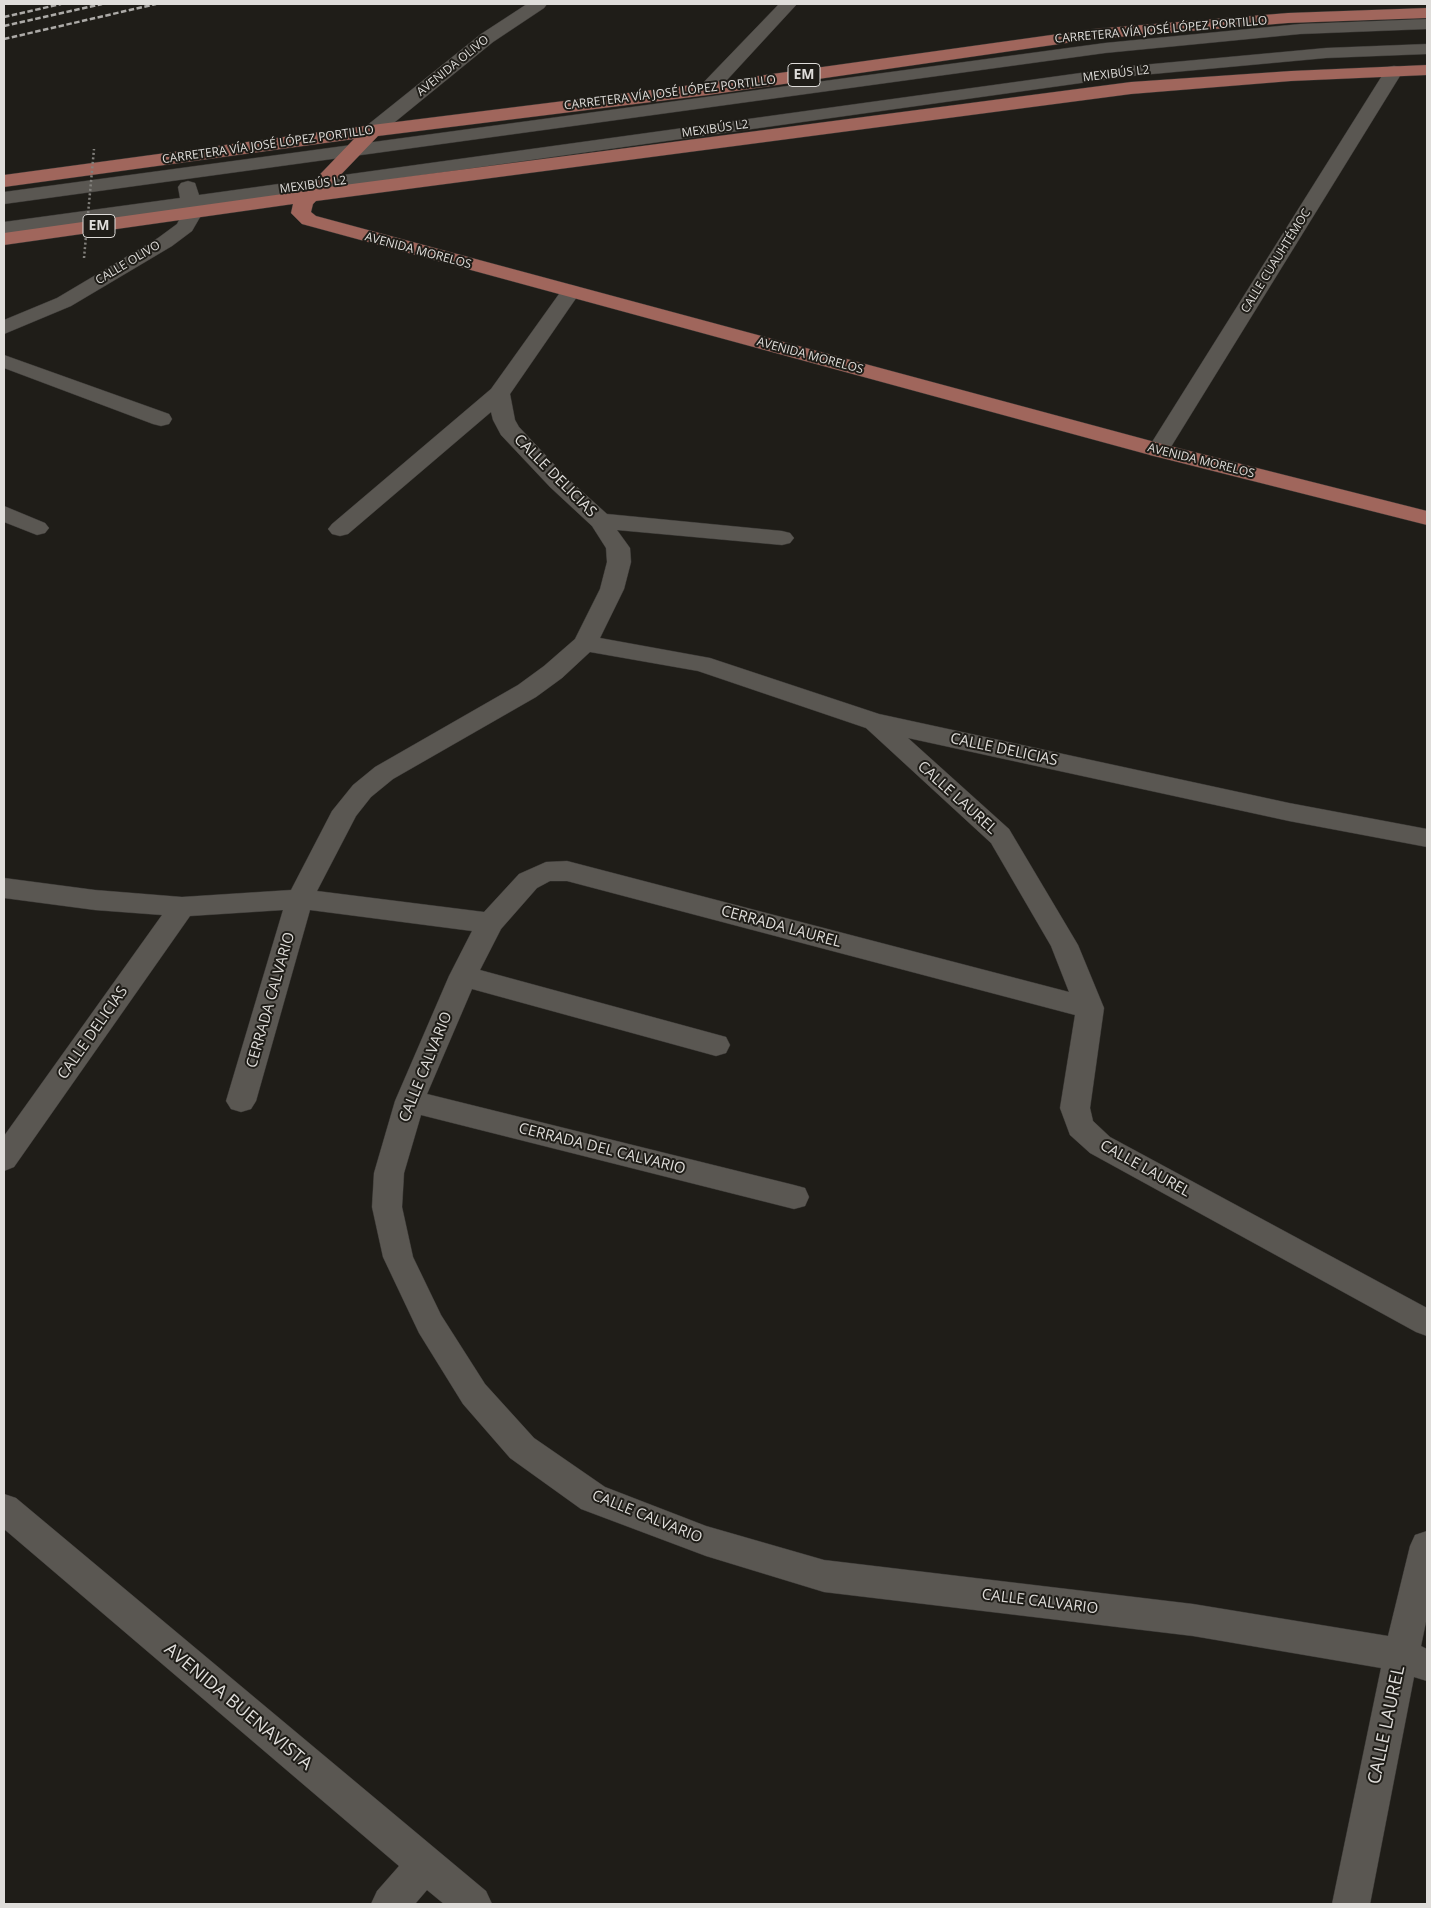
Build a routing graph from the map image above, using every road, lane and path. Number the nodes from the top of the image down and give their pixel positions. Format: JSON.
{"nodes":[{"id":1,"x":538,"y":4,"type":"edge"},
{"id":2,"x":788,"y":4,"type":"edge"},
{"id":3,"x":1427,"y":13,"type":"edge"},
{"id":4,"x":1427,"y":24,"type":"edge"},
{"id":5,"x":1427,"y":49,"type":"edge"},
{"id":6,"x":1427,"y":70,"type":"edge"},
{"id":7,"x":1394,"y":71,"type":"junction"},
{"id":8,"x":708,"y":89,"type":"junction"},
{"id":9,"x":372,"y":131,"type":"junction"},
{"id":10,"x":94,"y":149,"type":"dead end"},
{"id":11,"x":351,"y":152,"type":"junction"},
{"id":12,"x":184,"y":165,"type":"junction"},
{"id":13,"x":4,"y":182,"type":"edge"},
{"id":14,"x":314,"y":190,"type":"junction"},
{"id":15,"x":4,"y":198,"type":"edge"},
{"id":16,"x":192,"y":207,"type":"junction"},
{"id":17,"x":4,"y":228,"type":"edge"},
{"id":18,"x":4,"y":239,"type":"edge"},
{"id":19,"x":84,"y":258,"type":"dead end"},
{"id":20,"x":571,"y":291,"type":"junction"},
{"id":21,"x":4,"y":328,"type":"edge"},
{"id":22,"x":4,"y":361,"type":"edge"},
{"id":23,"x":500,"y":394,"type":"junction"},
{"id":24,"x":161,"y":420,"type":"dead end"},
{"id":25,"x":1158,"y":450,"type":"junction"},
{"id":26,"x":4,"y":513,"type":"edge"},
{"id":27,"x":1427,"y":518,"type":"edge"},
{"id":28,"x":600,"y":521,"type":"junction"},
{"id":29,"x":37,"y":528,"type":"dead end"},
{"id":30,"x":340,"y":529,"type":"dead end"},
{"id":31,"x":782,"y":538,"type":"dead end"},
{"id":32,"x":585,"y":643,"type":"junction"},
{"id":33,"x":875,"y":722,"type":"junction"},
{"id":34,"x":1427,"y":838,"type":"edge"},
{"id":35,"x":4,"y":888,"type":"edge"},
{"id":36,"x":300,"y":899,"type":"junction"},
{"id":37,"x":182,"y":907,"type":"junction"},
{"id":38,"x":490,"y":923,"type":"junction"},
{"id":39,"x":464,"y":976,"type":"junction"},
{"id":40,"x":1090,"y":1008,"type":"junction"},
{"id":41,"x":716,"y":1044,"type":"dead end"},
{"id":42,"x":410,"y":1101,"type":"junction"},
{"id":43,"x":242,"y":1102,"type":"dead end"},
{"id":44,"x":4,"y":1159,"type":"edge"},
{"id":45,"x":794,"y":1197,"type":"dead end"},
{"id":46,"x":1427,"y":1323,"type":"edge"},
{"id":47,"x":4,"y":1509,"type":"edge"},
{"id":48,"x":1427,"y":1546,"type":"edge"},
{"id":49,"x":1414,"y":1660,"type":"edge"},
{"id":50,"x":424,"y":1864,"type":"junction"},
{"id":51,"x":390,"y":1904,"type":"edge"},
{"id":52,"x":472,"y":1904,"type":"edge"},
{"id":53,"x":1351,"y":1904,"type":"edge"}],
"edges":[{"from":1,"to":9,"type":"street","name":"AVENIDA OLIVO"},
{"from":2,"to":8,"type":"street"},
{"from":3,"to":8,"type":"main road","name":"CARRETERA VÍA JOSÉ LÓPEZ PORTILLO","number":"EM"},
{"from":4,"to":11,"type":"street","name":"MEXIBÚS L2"},
{"from":5,"to":14,"type":"street","name":"MEXIBÚS L2"},
{"from":6,"to":7,"type":"main road","number":"EM"},
{"from":7,"to":14,"type":"main road","number":"EM"},
{"from":7,"to":25,"type":"street","name":"CALLE CUAUHTÉMOC"},
{"from":8,"to":9,"type":"main road","name":"CARRETERA VÍA JOSÉ LÓPEZ PORTILLO","number":"EM"},
{"from":9,"to":11,"type":"main road"},
{"from":9,"to":12,"type":"main road","name":"CARRETERA VÍA JOSÉ LÓPEZ PORTILLO","number":"EM"},
{"from":10,"to":19,"type":"path","bridge":true},
{"from":11,"to":12,"type":"street","name":"MEXIBÚS L2"},
{"from":11,"to":14,"type":"main road"},
{"from":12,"to":13,"type":"main road","name":"CARRETERA VÍA JOSÉ LÓPEZ PORTILLO","number":"EM"},
{"from":12,"to":15,"type":"street","name":"MEXIBÚS L2"},
{"from":12,"to":16,"type":"street"},
{"from":14,"to":16,"type":"main road","number":"EM"},
{"from":14,"to":20,"type":"main road","name":"AVENIDA MORELOS"},
{"from":16,"to":17,"type":"street"},
{"from":16,"to":18,"type":"main road","number":"EM"},
{"from":16,"to":21,"type":"street","name":"CALLE OLIVO"},
{"from":20,"to":23,"type":"street"},
{"from":20,"to":25,"type":"main road","name":"AVENIDA MORELOS"},
{"from":22,"to":24,"type":"street"},
{"from":23,"to":28,"type":"street","name":"CALLE DELICIAS"},
{"from":23,"to":30,"type":"street"},
{"from":25,"to":27,"type":"main road","name":"AVENIDA MORELOS"},
{"from":26,"to":29,"type":"street"},
{"from":28,"to":31,"type":"street"},
{"from":28,"to":32,"type":"street","name":"CALLE DELICIAS"},
{"from":32,"to":33,"type":"street","name":"CALLE DELICIAS"},
{"from":32,"to":36,"type":"street","name":"CALLE DELICIAS"},
{"from":33,"to":34,"type":"street","name":"CALLE DELICIAS"},
{"from":33,"to":40,"type":"street","name":"CALLE LAUREL"},
{"from":35,"to":37,"type":"street"},
{"from":36,"to":37,"type":"street"},
{"from":36,"to":38,"type":"street"},
{"from":36,"to":43,"type":"street","name":"CERRADA CALVARIO"},
{"from":37,"to":44,"type":"street","name":"CALLE DELICIAS"},
{"from":38,"to":39,"type":"street","name":"CALLE CALVARIO"},
{"from":38,"to":40,"type":"street","name":"CERRADA LAUREL"},
{"from":39,"to":41,"type":"street"},
{"from":39,"to":42,"type":"street","name":"CALLE CALVARIO"},
{"from":40,"to":46,"type":"street","name":"CALLE LAUREL"},
{"from":42,"to":45,"type":"street","name":"CERRADA DEL CALVARIO"},
{"from":42,"to":49,"type":"street","name":"CALLE CALVARIO"},
{"from":47,"to":50,"type":"street","name":"AVENIDA BUENAVISTA"},
{"from":48,"to":49,"type":"street","name":"CALLE LAUREL"},
{"from":49,"to":53,"type":"street","name":"CALLE LAUREL"},
{"from":50,"to":51,"type":"street"},
{"from":50,"to":52,"type":"street","name":"AVENIDA BUENAVISTA"}]}
